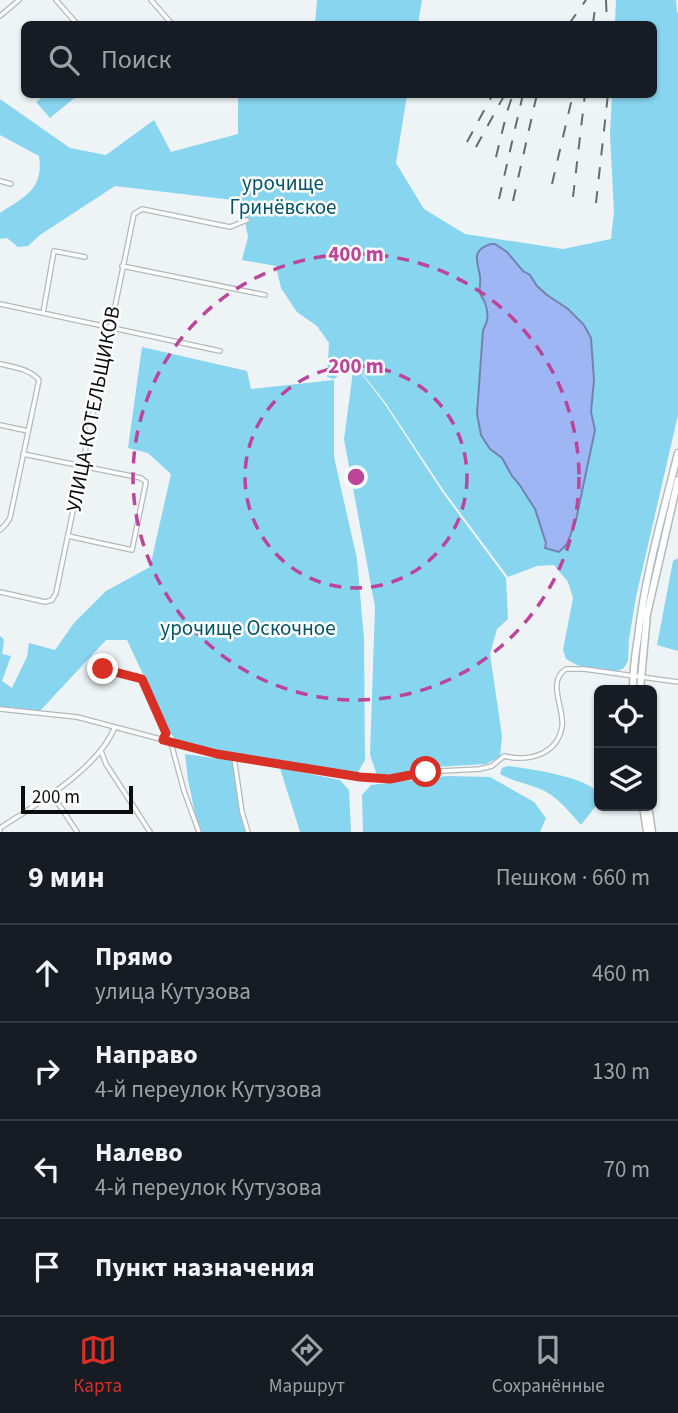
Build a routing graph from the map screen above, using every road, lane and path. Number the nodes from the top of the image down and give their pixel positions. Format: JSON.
{"nodes":[{"id":1,"x":19,"y":0,"type":"edge"},
{"id":2,"x":56,"y":0,"type":"edge"},
{"id":3,"x":151,"y":0,"type":"edge"},
{"id":4,"x":0,"y":16,"type":"edge"},
{"id":5,"x":74,"y":21,"type":"edge"},
{"id":6,"x":169,"y":21,"type":"edge"},
{"id":7,"x":0,"y":181,"type":"edge"},
{"id":8,"x":11,"y":184,"type":"dead end"},
{"id":9,"x":247,"y":220,"type":"dead end"},
{"id":10,"x":85,"y":257,"type":"dead end"},
{"id":11,"x":122,"y":266,"type":"junction"},
{"id":12,"x":265,"y":295,"type":"dead end"},
{"id":13,"x":0,"y":304,"type":"edge"},
{"id":14,"x":43,"y":313,"type":"junction"},
{"id":15,"x":109,"y":327,"type":"junction"},
{"id":16,"x":220,"y":351,"type":"dead end"},
{"id":17,"x":0,"y":364,"type":"edge"},
{"id":18,"x":0,"y":425,"type":"edge"},
{"id":19,"x":27,"y":431,"type":"junction"},
{"id":20,"x":678,"y":453,"type":"edge"},
{"id":21,"x":23,"y":454,"type":"junction"},
{"id":22,"x":83,"y":466,"type":"junction"},
{"id":23,"x":678,"y":480,"type":"edge"},
{"id":24,"x":0,"y":530,"type":"edge"},
{"id":25,"x":68,"y":536,"type":"junction"},
{"id":26,"x":0,"y":592,"type":"edge"},
{"id":27,"x":103,"y":669,"type":"dead end"},
{"id":28,"x":636,"y":676,"type":"junction"},
{"id":29,"x":678,"y":682,"type":"edge"},
{"id":30,"x":634,"y":685,"type":"edge"},
{"id":31,"x":639,"y":685,"type":"edge"},
{"id":32,"x":0,"y":709,"type":"edge"},
{"id":33,"x":115,"y":727,"type":"junction"},
{"id":34,"x":163,"y":740,"type":"junction"},
{"id":35,"x":171,"y":743,"type":"junction"},
{"id":36,"x":101,"y":751,"type":"junction"},
{"id":37,"x":234,"y":757,"type":"junction"},
{"id":38,"x":52,"y":794,"type":"junction"},
{"id":39,"x":646,"y":811,"type":"edge"},
{"id":40,"x":647,"y":811,"type":"edge"},
{"id":41,"x":0,"y":830,"type":"edge"},
{"id":42,"x":77,"y":832,"type":"edge"},
{"id":43,"x":150,"y":832,"type":"edge"},
{"id":44,"x":200,"y":832,"type":"edge"},
{"id":45,"x":248,"y":832,"type":"edge"},
{"id":46,"x":647,"y":832,"type":"edge"},
{"id":47,"x":652,"y":832,"type":"edge"}],
"edges":[{"from":1,"to":4,"type":"street"},
{"from":2,"to":5,"type":"street"},
{"from":3,"to":6,"type":"street"},
{"from":7,"to":8,"type":"street"},
{"from":9,"to":11,"type":"street","name":"УЛИЦА КОТЕЛЬЩИКОВ"},
{"from":10,"to":14,"type":"street"},
{"from":11,"to":12,"type":"street"},
{"from":11,"to":15,"type":"street","name":"УЛИЦА КОТЕЛЬЩИКОВ"},
{"from":13,"to":14,"type":"street"},
{"from":14,"to":15,"type":"street"},
{"from":15,"to":16,"type":"street"},
{"from":15,"to":22,"type":"street","name":"УЛИЦА КОТЕЛЬЩИКОВ"},
{"from":17,"to":19,"type":"street"},
{"from":18,"to":19,"type":"street"},
{"from":19,"to":21,"type":"street"},
{"from":20,"to":28,"type":"main road"},
{"from":21,"to":22,"type":"street"},
{"from":21,"to":24,"type":"street"},
{"from":22,"to":25,"type":"street","name":"УЛИЦА КОТЕЛЬЩИКОВ"},
{"from":22,"to":25,"type":"street"},
{"from":23,"to":28,"type":"main road"},
{"from":25,"to":26,"type":"street","name":"УЛИЦА КОТЕЛЬЩИКОВ"},
{"from":27,"to":34,"type":"street"},
{"from":28,"to":29,"type":"street"},
{"from":28,"to":30,"type":"main road"},
{"from":28,"to":31,"type":"main road"},
{"from":28,"to":37,"type":"street"},
{"from":32,"to":33,"type":"street"},
{"from":33,"to":34,"type":"street"},
{"from":33,"to":36,"type":"street"},
{"from":34,"to":35,"type":"street"},
{"from":35,"to":37,"type":"street"},
{"from":35,"to":44,"type":"street"},
{"from":36,"to":38,"type":"street"},
{"from":36,"to":43,"type":"street"},
{"from":37,"to":45,"type":"street"},
{"from":38,"to":41,"type":"street"},
{"from":38,"to":42,"type":"street"},
{"from":39,"to":46,"type":"main road"},
{"from":40,"to":47,"type":"main road"}]}
